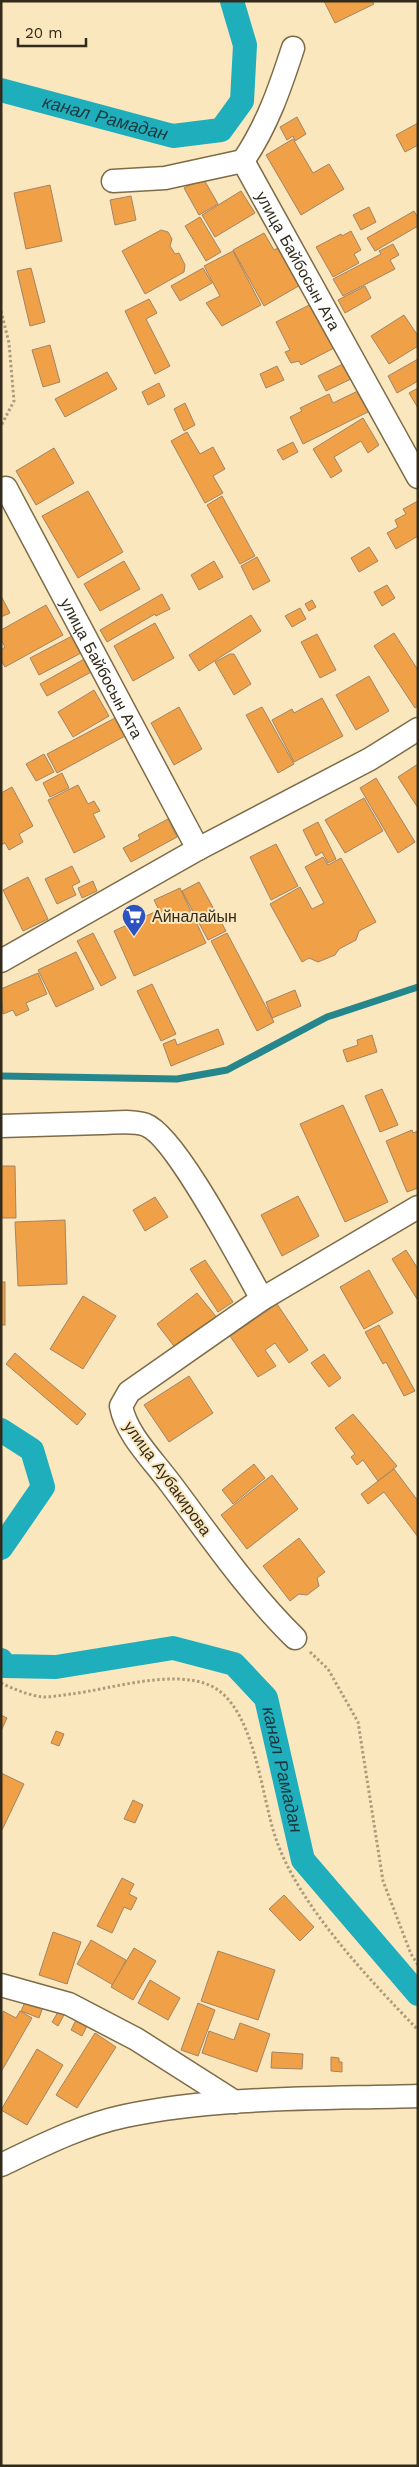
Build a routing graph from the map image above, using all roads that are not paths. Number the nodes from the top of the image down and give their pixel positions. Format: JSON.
{"nodes":[{"id":1,"x":293,"y":48,"type":"dead end"},
{"id":2,"x":244,"y":161,"type":"junction"},
{"id":3,"x":113,"y":181,"type":"dead end"},
{"id":4,"x":418,"y":477,"type":"edge"},
{"id":5,"x":6,"y":488,"type":"dead end"},
{"id":6,"x":418,"y":729,"type":"edge"},
{"id":7,"x":198,"y":849,"type":"junction"},
{"id":8,"x":1,"y":961,"type":"edge"},
{"id":9,"x":1,"y":1126,"type":"edge"},
{"id":10,"x":418,"y":1207,"type":"edge"},
{"id":11,"x":262,"y":1299,"type":"junction"},
{"id":12,"x":295,"y":1638,"type":"road end"},
{"id":13,"x":1,"y":1985,"type":"edge"},
{"id":14,"x":418,"y":2096,"type":"edge"},
{"id":15,"x":235,"y":2102,"type":"junction"},
{"id":16,"x":1,"y":2164,"type":"edge"}],
"edges":[{"from":1,"to":2,"type":"street"},
{"from":2,"to":3,"type":"street"},
{"from":2,"to":4,"type":"street","name":"улица Байбосын Ата"},
{"from":5,"to":7,"type":"street","name":"улица Байбосын Ата"},
{"from":6,"to":7,"type":"street"},
{"from":7,"to":8,"type":"street"},
{"from":9,"to":11,"type":"street"},
{"from":10,"to":11,"type":"street","name":"улица Аубакирова"},
{"from":11,"to":12,"type":"street","name":"улица Аубакирова"},
{"from":13,"to":15,"type":"street"},
{"from":14,"to":15,"type":"street"},
{"from":15,"to":16,"type":"street"}]}
